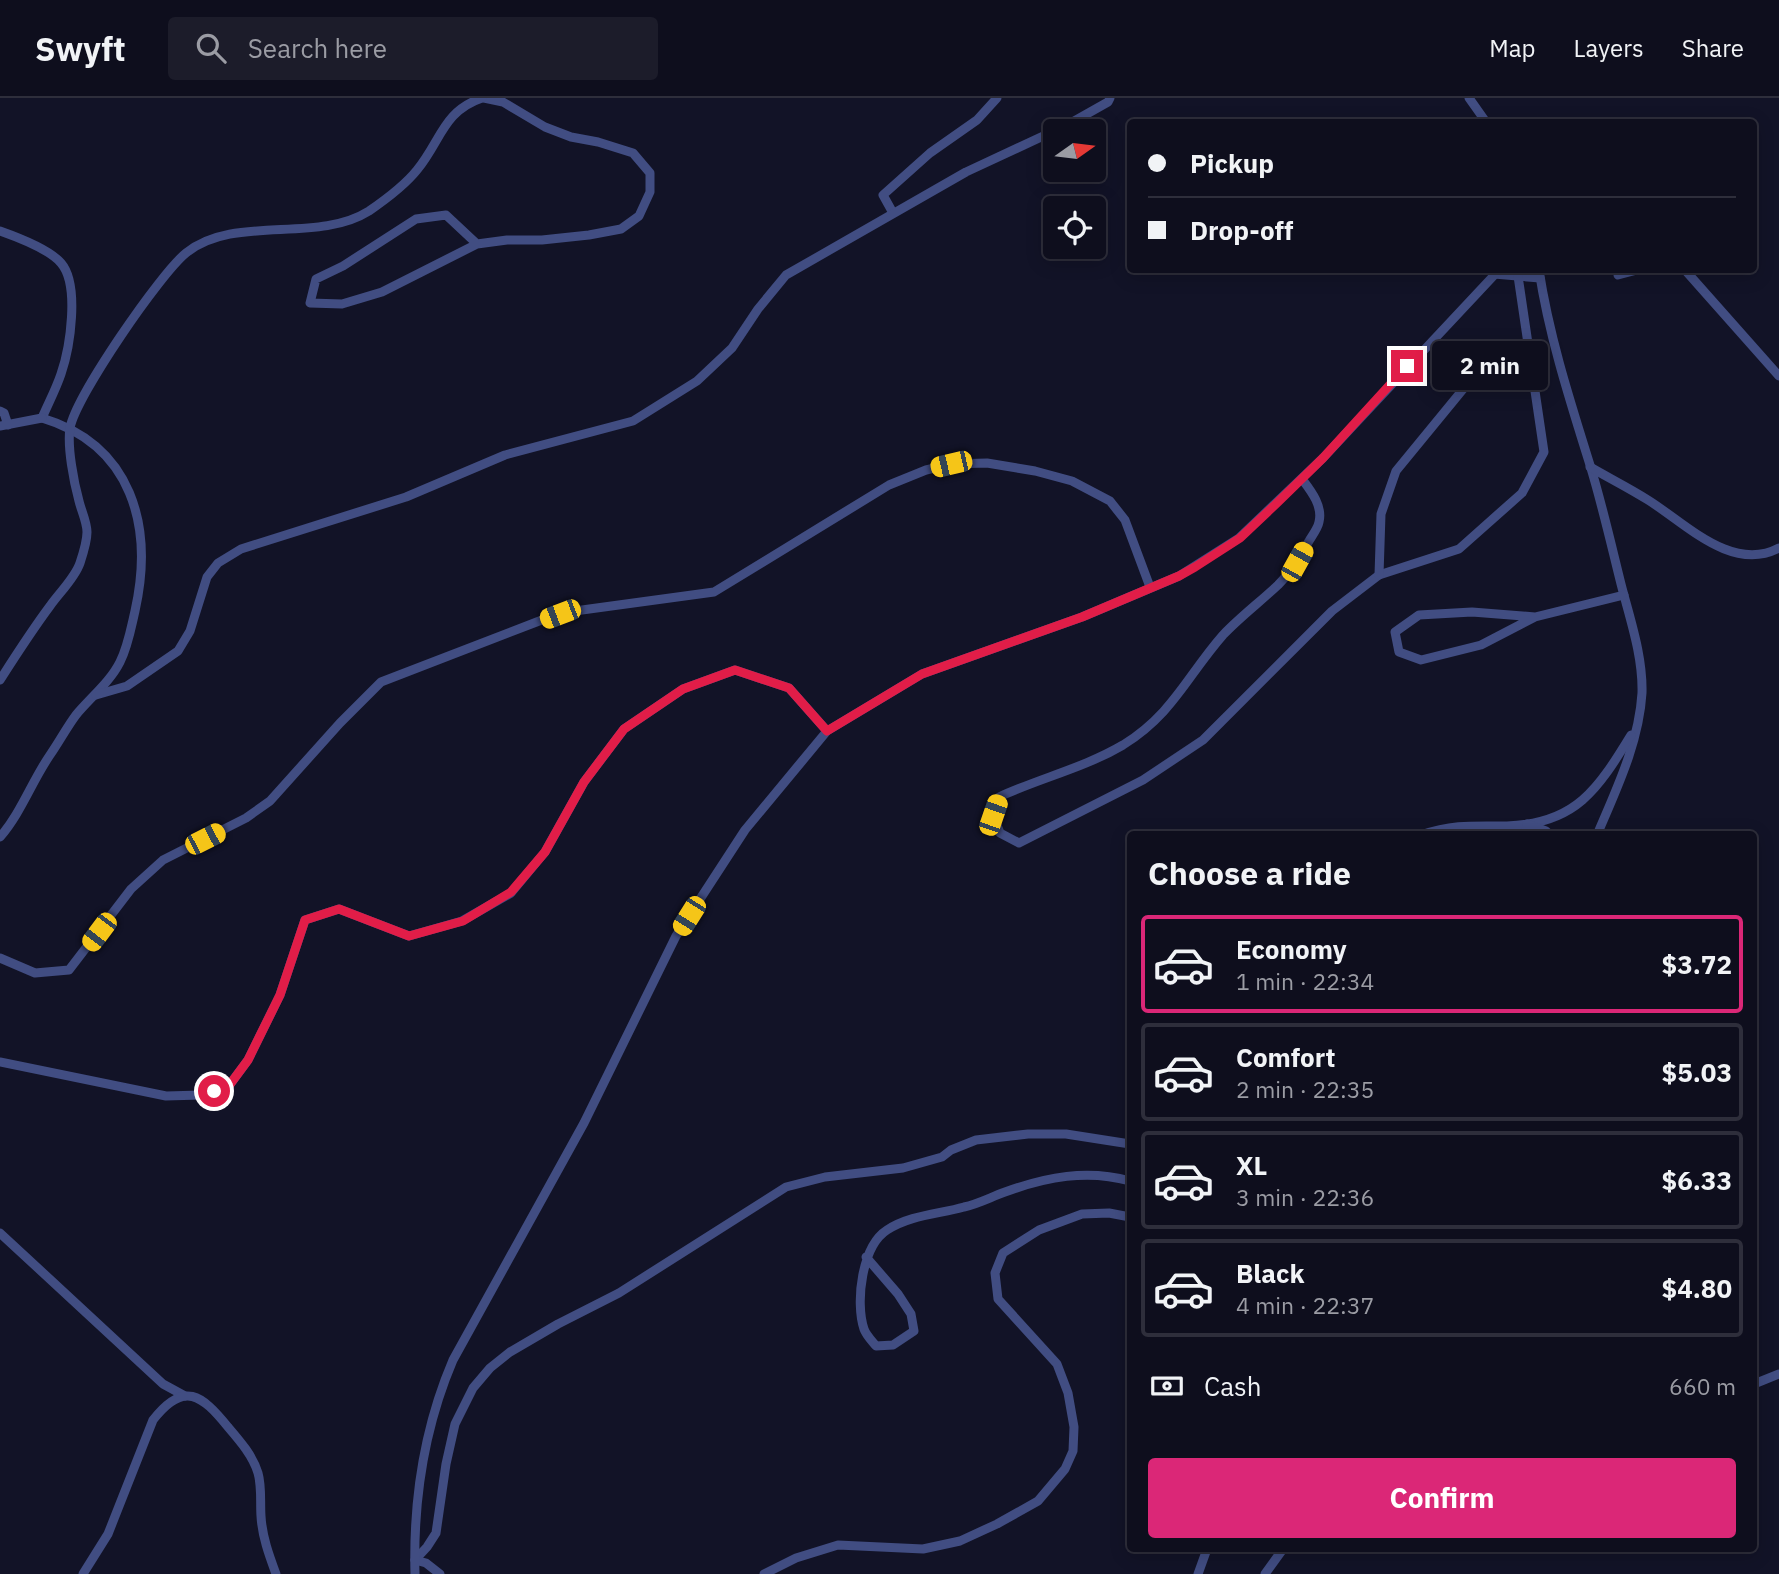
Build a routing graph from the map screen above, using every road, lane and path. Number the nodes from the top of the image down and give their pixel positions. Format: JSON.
{"nodes":[{"id":1,"x":483,"y":98,"type":"edge"},
{"id":2,"x":997,"y":98,"type":"edge"},
{"id":3,"x":1110,"y":98,"type":"edge"},
{"id":4,"x":1469,"y":98,"type":"edge"},
{"id":5,"x":1484,"y":119,"type":"edge"},
{"id":6,"x":893,"y":213,"type":"junction"},
{"id":7,"x":0,"y":231,"type":"edge"},
{"id":8,"x":477,"y":244,"type":"junction"},
{"id":9,"x":1495,"y":273,"type":"edge"},
{"id":10,"x":1502,"y":273,"type":"edge"},
{"id":11,"x":1626,"y":273,"type":"edge"},
{"id":12,"x":1688,"y":273,"type":"edge"},
{"id":13,"x":1540,"y":274,"type":"edge"},
{"id":14,"x":1618,"y":275,"type":"dead end"},
{"id":15,"x":1518,"y":276,"type":"junction"},
{"id":16,"x":1532,"y":365,"type":"junction"},
{"id":17,"x":1779,"y":376,"type":"edge"},
{"id":18,"x":0,"y":411,"type":"edge"},
{"id":19,"x":42,"y":418,"type":"junction"},
{"id":20,"x":4,"y":425,"type":"edge"},
{"id":21,"x":70,"y":429,"type":"junction"},
{"id":22,"x":1590,"y":467,"type":"junction"},
{"id":23,"x":1302,"y":479,"type":"junction"},
{"id":24,"x":1779,"y":548,"type":"edge"},
{"id":25,"x":1379,"y":575,"type":"junction"},
{"id":26,"x":1150,"y":587,"type":"junction"},
{"id":27,"x":1624,"y":595,"type":"junction"},
{"id":28,"x":1535,"y":617,"type":"junction"},
{"id":29,"x":0,"y":680,"type":"edge"},
{"id":30,"x":96,"y":695,"type":"junction"},
{"id":31,"x":1638,"y":724,"type":"junction"},
{"id":32,"x":827,"y":731,"type":"junction"},
{"id":33,"x":1527,"y":824,"type":"junction"},
{"id":34,"x":1436,"y":831,"type":"edge"},
{"id":35,"x":1526,"y":831,"type":"edge"},
{"id":36,"x":1546,"y":831,"type":"edge"},
{"id":37,"x":1599,"y":831,"type":"edge"},
{"id":38,"x":0,"y":837,"type":"edge"},
{"id":39,"x":0,"y":958,"type":"edge"},
{"id":40,"x":0,"y":1062,"type":"edge"},
{"id":41,"x":1127,"y":1144,"type":"edge"},
{"id":42,"x":1127,"y":1181,"type":"edge"},
{"id":43,"x":1127,"y":1216,"type":"edge"},
{"id":44,"x":0,"y":1233,"type":"edge"},
{"id":45,"x":866,"y":1257,"type":"junction"},
{"id":46,"x":1779,"y":1374,"type":"edge"},
{"id":47,"x":1757,"y":1383,"type":"edge"},
{"id":48,"x":186,"y":1396,"type":"junction"},
{"id":49,"x":1206,"y":1552,"type":"edge"},
{"id":50,"x":1281,"y":1552,"type":"edge"},
{"id":51,"x":415,"y":1560,"type":"junction"},
{"id":52,"x":83,"y":1574,"type":"edge"},
{"id":53,"x":276,"y":1574,"type":"edge"},
{"id":54,"x":415,"y":1574,"type":"edge"},
{"id":55,"x":440,"y":1574,"type":"edge"},
{"id":56,"x":764,"y":1574,"type":"edge"},
{"id":57,"x":1198,"y":1574,"type":"edge"},
{"id":58,"x":1265,"y":1574,"type":"edge"}],
"edges":[{"from":1,"to":8,"type":"lane"},
{"from":1,"to":21,"type":"lane"},
{"from":2,"to":6,"type":"lane"},
{"from":3,"to":6,"type":"lane"},
{"from":4,"to":5,"type":"lane"},
{"from":6,"to":30,"type":"lane"},
{"from":7,"to":19,"type":"lane"},
{"from":8,"to":8,"type":"lane"},
{"from":9,"to":23,"type":"lane"},
{"from":10,"to":15,"type":"lane"},
{"from":11,"to":14,"type":"lane"},
{"from":12,"to":17,"type":"lane"},
{"from":13,"to":15,"type":"lane"},
{"from":13,"to":22,"type":"lane"},
{"from":15,"to":16,"type":"lane"},
{"from":16,"to":25,"type":"lane"},
{"from":16,"to":25,"type":"lane"},
{"from":18,"to":20,"type":"lane"},
{"from":19,"to":20,"type":"lane"},
{"from":19,"to":21,"type":"lane"},
{"from":21,"to":29,"type":"lane"},
{"from":21,"to":30,"type":"lane"},
{"from":22,"to":24,"type":"lane"},
{"from":22,"to":27,"type":"lane"},
{"from":23,"to":25,"type":"lane"},
{"from":23,"to":26,"type":"lane"},
{"from":26,"to":32,"type":"lane"},
{"from":26,"to":39,"type":"lane"},
{"from":27,"to":28,"type":"lane"},
{"from":27,"to":31,"type":"lane"},
{"from":28,"to":28,"type":"lane"},
{"from":30,"to":38,"type":"lane"},
{"from":31,"to":33,"type":"lane"},
{"from":31,"to":37,"type":"lane"},
{"from":32,"to":40,"type":"lane"},
{"from":32,"to":51,"type":"lane"},
{"from":33,"to":34,"type":"lane"},
{"from":33,"to":35,"type":"lane"},
{"from":33,"to":36,"type":"lane"},
{"from":41,"to":51,"type":"lane"},
{"from":42,"to":45,"type":"lane"},
{"from":43,"to":56,"type":"lane"},
{"from":44,"to":48,"type":"lane"},
{"from":45,"to":45,"type":"lane"},
{"from":46,"to":47,"type":"lane"},
{"from":48,"to":52,"type":"lane"},
{"from":48,"to":53,"type":"lane"},
{"from":49,"to":57,"type":"lane"},
{"from":50,"to":58,"type":"lane"},
{"from":51,"to":54,"type":"lane"},
{"from":51,"to":55,"type":"lane"}]}
